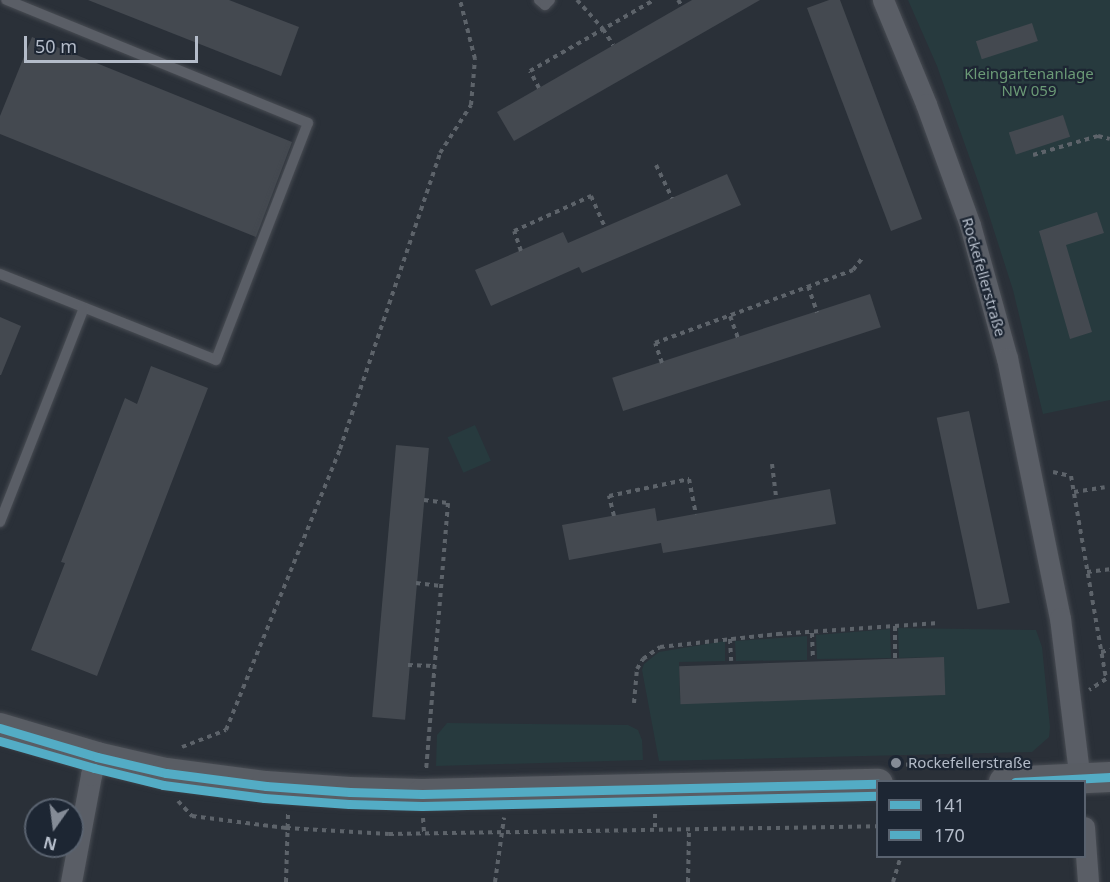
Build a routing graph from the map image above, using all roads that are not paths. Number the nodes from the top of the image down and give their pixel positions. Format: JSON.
{"nodes":[{"id":1,"x":6,"y":0,"type":"edge"},
{"id":2,"x":539,"y":0,"type":"edge"},
{"id":3,"x":550,"y":0,"type":"edge"},
{"id":4,"x":883,"y":0,"type":"edge"},
{"id":5,"x":0,"y":274,"type":"edge"},
{"id":6,"x":84,"y":308,"type":"junction"},
{"id":7,"x":0,"y":522,"type":"edge"},
{"id":8,"x":0,"y":728,"type":"edge"},
{"id":9,"x":97,"y":757,"type":"junction"},
{"id":10,"x":1110,"y":777,"type":"edge"},
{"id":11,"x":1079,"y":780,"type":"edge"},
{"id":12,"x":876,"y":784,"type":"edge"},
{"id":13,"x":1086,"y":854,"type":"edge"},
{"id":14,"x":70,"y":882,"type":"edge"},
{"id":15,"x":1088,"y":882,"type":"edge"}],
"edges":[{"from":1,"to":6,"type":"lane"},
{"from":2,"to":3,"type":"lane"},
{"from":4,"to":11,"type":"street","name":"Rockefellerstraße"},
{"from":5,"to":6,"type":"lane"},
{"from":6,"to":7,"type":"lane"},
{"from":8,"to":9,"type":"main road"},
{"from":9,"to":12,"type":"main road"},
{"from":9,"to":14,"type":"street"},
{"from":10,"to":11,"type":"main road"},
{"from":13,"to":15,"type":"street"}]}
